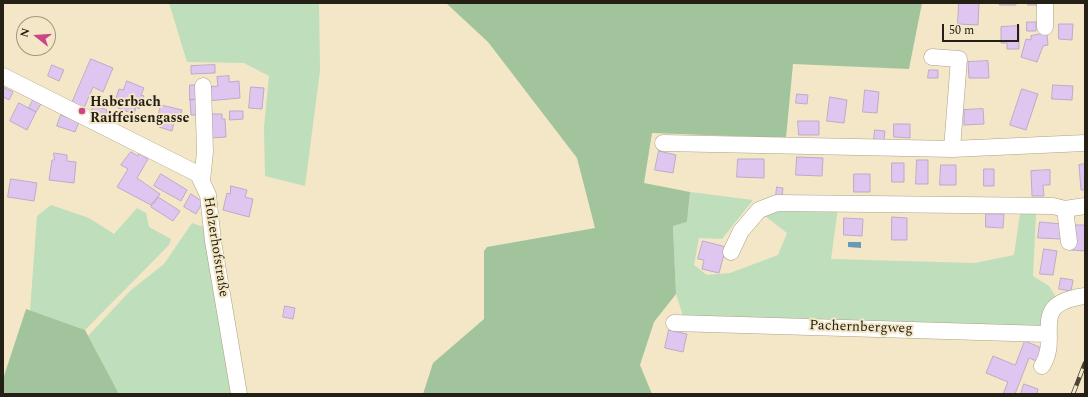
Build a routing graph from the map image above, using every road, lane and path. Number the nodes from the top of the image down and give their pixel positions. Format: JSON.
{"nodes":[{"id":1,"x":1045,"y":3,"type":"edge"},
{"id":2,"x":1045,"y":27,"type":"dead end"},
{"id":3,"x":932,"y":57,"type":"dead end"},
{"id":4,"x":3,"y":76,"type":"edge"},
{"id":5,"x":203,"y":86,"type":"dead end"},
{"id":6,"x":663,"y":143,"type":"dead end"},
{"id":7,"x":1085,"y":143,"type":"edge"},
{"id":8,"x":952,"y":149,"type":"junction"},
{"id":9,"x":202,"y":180,"type":"junction"},
{"id":10,"x":1085,"y":206,"type":"edge"},
{"id":11,"x":1065,"y":209,"type":"junction"},
{"id":12,"x":1069,"y":242,"type":"dead end"},
{"id":13,"x":730,"y":252,"type":"dead end"},
{"id":14,"x":1085,"y":296,"type":"edge"},
{"id":15,"x":674,"y":323,"type":"dead end"},
{"id":16,"x":1047,"y":334,"type":"junction"},
{"id":17,"x":1042,"y":366,"type":"dead end"},
{"id":18,"x":239,"y":394,"type":"edge"}],
"edges":[{"from":1,"to":2,"type":"street"},
{"from":3,"to":8,"type":"street"},
{"from":4,"to":9,"type":"street","name":"Holzerhofstraße"},
{"from":5,"to":9,"type":"street"},
{"from":6,"to":8,"type":"street"},
{"from":7,"to":8,"type":"street"},
{"from":9,"to":18,"type":"street","name":"Holzerhofstraße"},
{"from":10,"to":11,"type":"street"},
{"from":11,"to":12,"type":"street"},
{"from":11,"to":13,"type":"street"},
{"from":14,"to":16,"type":"street"},
{"from":15,"to":16,"type":"street","name":"Pachernbergweg"},
{"from":16,"to":17,"type":"street"}]}
